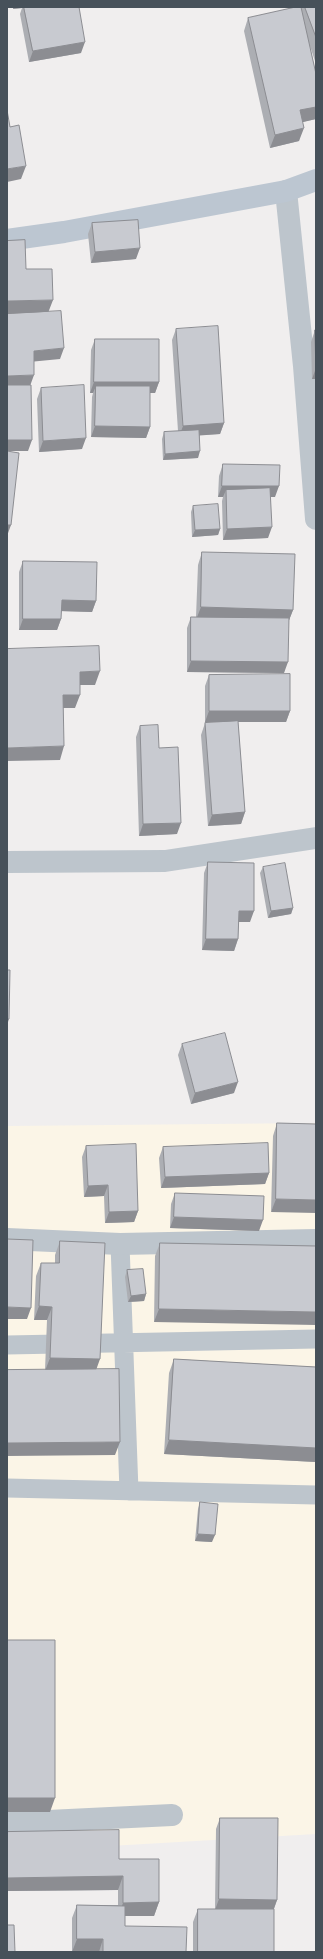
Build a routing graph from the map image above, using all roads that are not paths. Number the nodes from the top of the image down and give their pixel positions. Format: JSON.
{"nodes":[{"id":1,"x":316,"y":180,"type":"edge"},
{"id":2,"x":286,"y":191,"type":"junction"},
{"id":3,"x":7,"y":240,"type":"edge"},
{"id":4,"x":316,"y":519,"type":"edge"},
{"id":5,"x":316,"y":838,"type":"edge"},
{"id":6,"x":7,"y":862,"type":"edge"},
{"id":7,"x":7,"y":1239,"type":"edge"},
{"id":8,"x":316,"y":1240,"type":"edge"},
{"id":9,"x":120,"y":1244,"type":"junction"},
{"id":10,"x":316,"y":1339,"type":"edge"},
{"id":11,"x":124,"y":1343,"type":"junction"},
{"id":12,"x":7,"y":1346,"type":"edge"},
{"id":13,"x":7,"y":1488,"type":"edge"},
{"id":14,"x":129,"y":1491,"type":"junction"},
{"id":15,"x":316,"y":1494,"type":"edge"},
{"id":16,"x":172,"y":1815,"type":"dead end"},
{"id":17,"x":7,"y":1823,"type":"edge"}],
"edges":[{"from":1,"to":2,"type":"street"},
{"from":2,"to":3,"type":"street"},
{"from":2,"to":4,"type":"street"},
{"from":5,"to":6,"type":"street"},
{"from":7,"to":9,"type":"street"},
{"from":8,"to":9,"type":"street"},
{"from":9,"to":11,"type":"lane"},
{"from":10,"to":11,"type":"lane"},
{"from":11,"to":12,"type":"lane"},
{"from":11,"to":14,"type":"lane"},
{"from":13,"to":14,"type":"lane"},
{"from":14,"to":15,"type":"lane"},
{"from":16,"to":17,"type":"street"}]}
